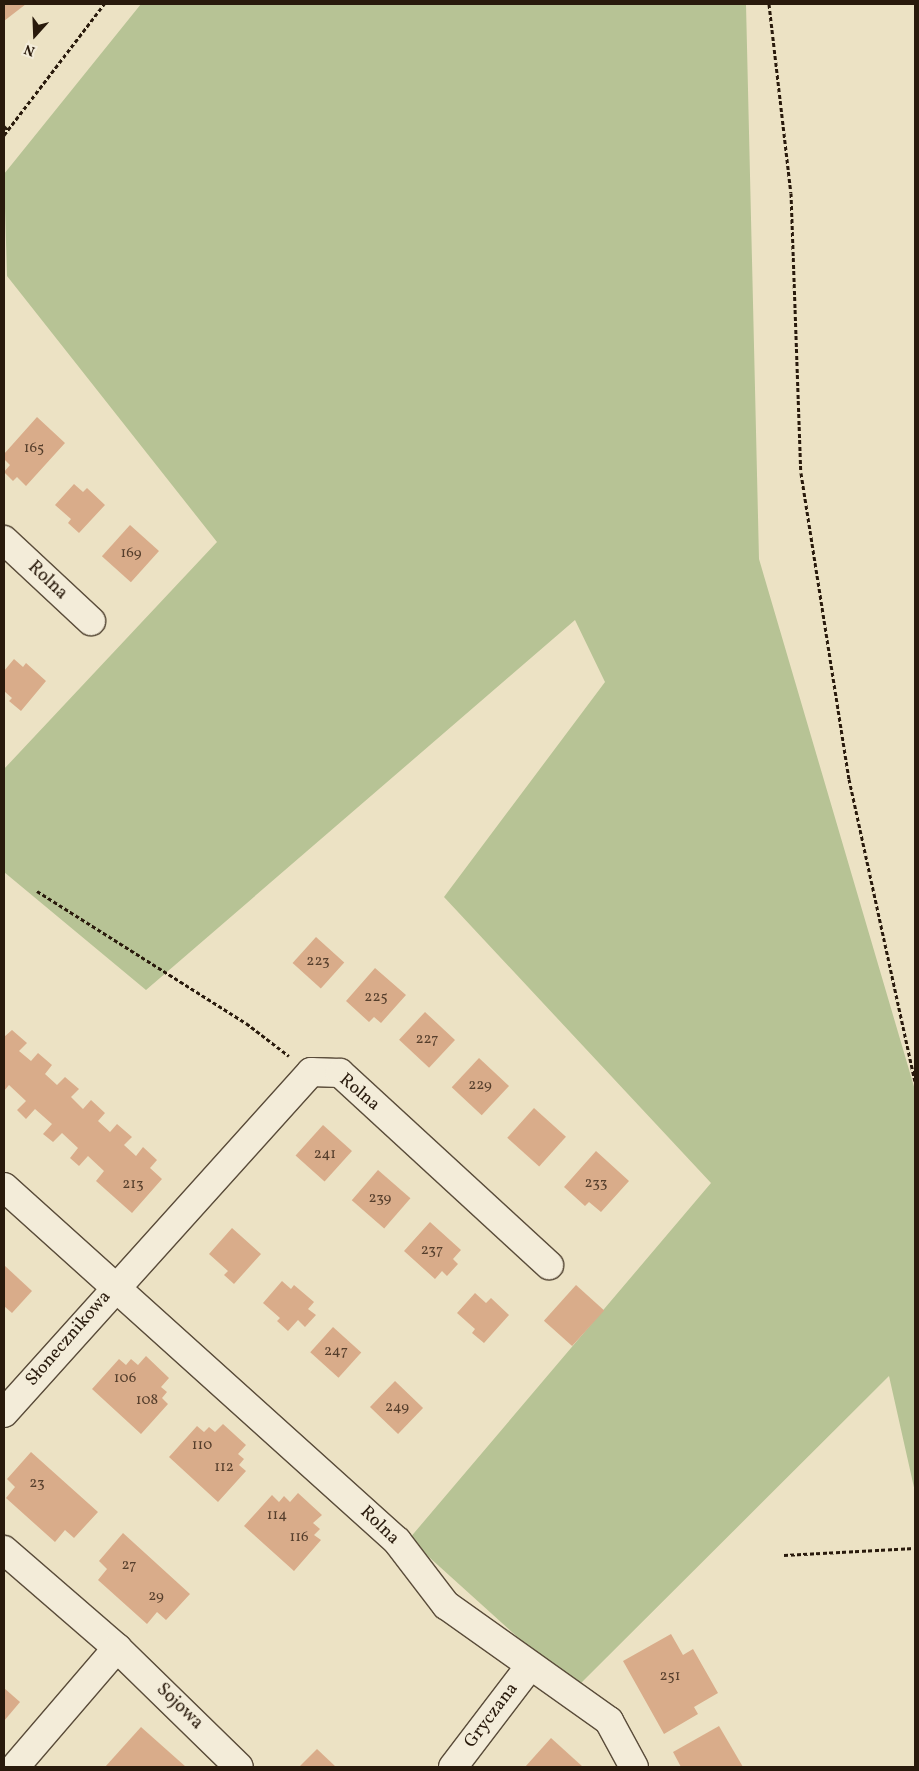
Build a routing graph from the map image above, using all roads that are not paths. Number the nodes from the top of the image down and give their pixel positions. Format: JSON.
{"nodes":[{"id":1,"x":4,"y":540,"type":"edge"},
{"id":2,"x":91,"y":621,"type":"dead end"},
{"id":3,"x":4,"y":1187,"type":"edge"},
{"id":4,"x":549,"y":1265,"type":"dead end"},
{"id":5,"x":115,"y":1287,"type":"junction"},
{"id":6,"x":4,"y":1413,"type":"edge"},
{"id":7,"x":4,"y":1550,"type":"edge"},
{"id":8,"x":117,"y":1648,"type":"junction"},
{"id":9,"x":530,"y":1666,"type":"junction"},
{"id":10,"x":15,"y":1767,"type":"edge"},
{"id":11,"x":239,"y":1767,"type":"edge"},
{"id":12,"x":454,"y":1767,"type":"edge"},
{"id":13,"x":634,"y":1767,"type":"edge"}],
"edges":[{"from":1,"to":2,"type":"street","name":"Rolna"},
{"from":3,"to":5,"type":"street","name":"Rolna"},
{"from":4,"to":5,"type":"street","name":"Rolna"},
{"from":5,"to":6,"type":"street","name":"Słonecznikowa"},
{"from":5,"to":9,"type":"street","name":"Rolna"},
{"from":7,"to":8,"type":"street","name":"Sojowa"},
{"from":8,"to":10,"type":"street"},
{"from":8,"to":11,"type":"street","name":"Sojowa"},
{"from":9,"to":12,"type":"street","name":"Gryczana"},
{"from":9,"to":13,"type":"street","name":"Rolna"}]}
